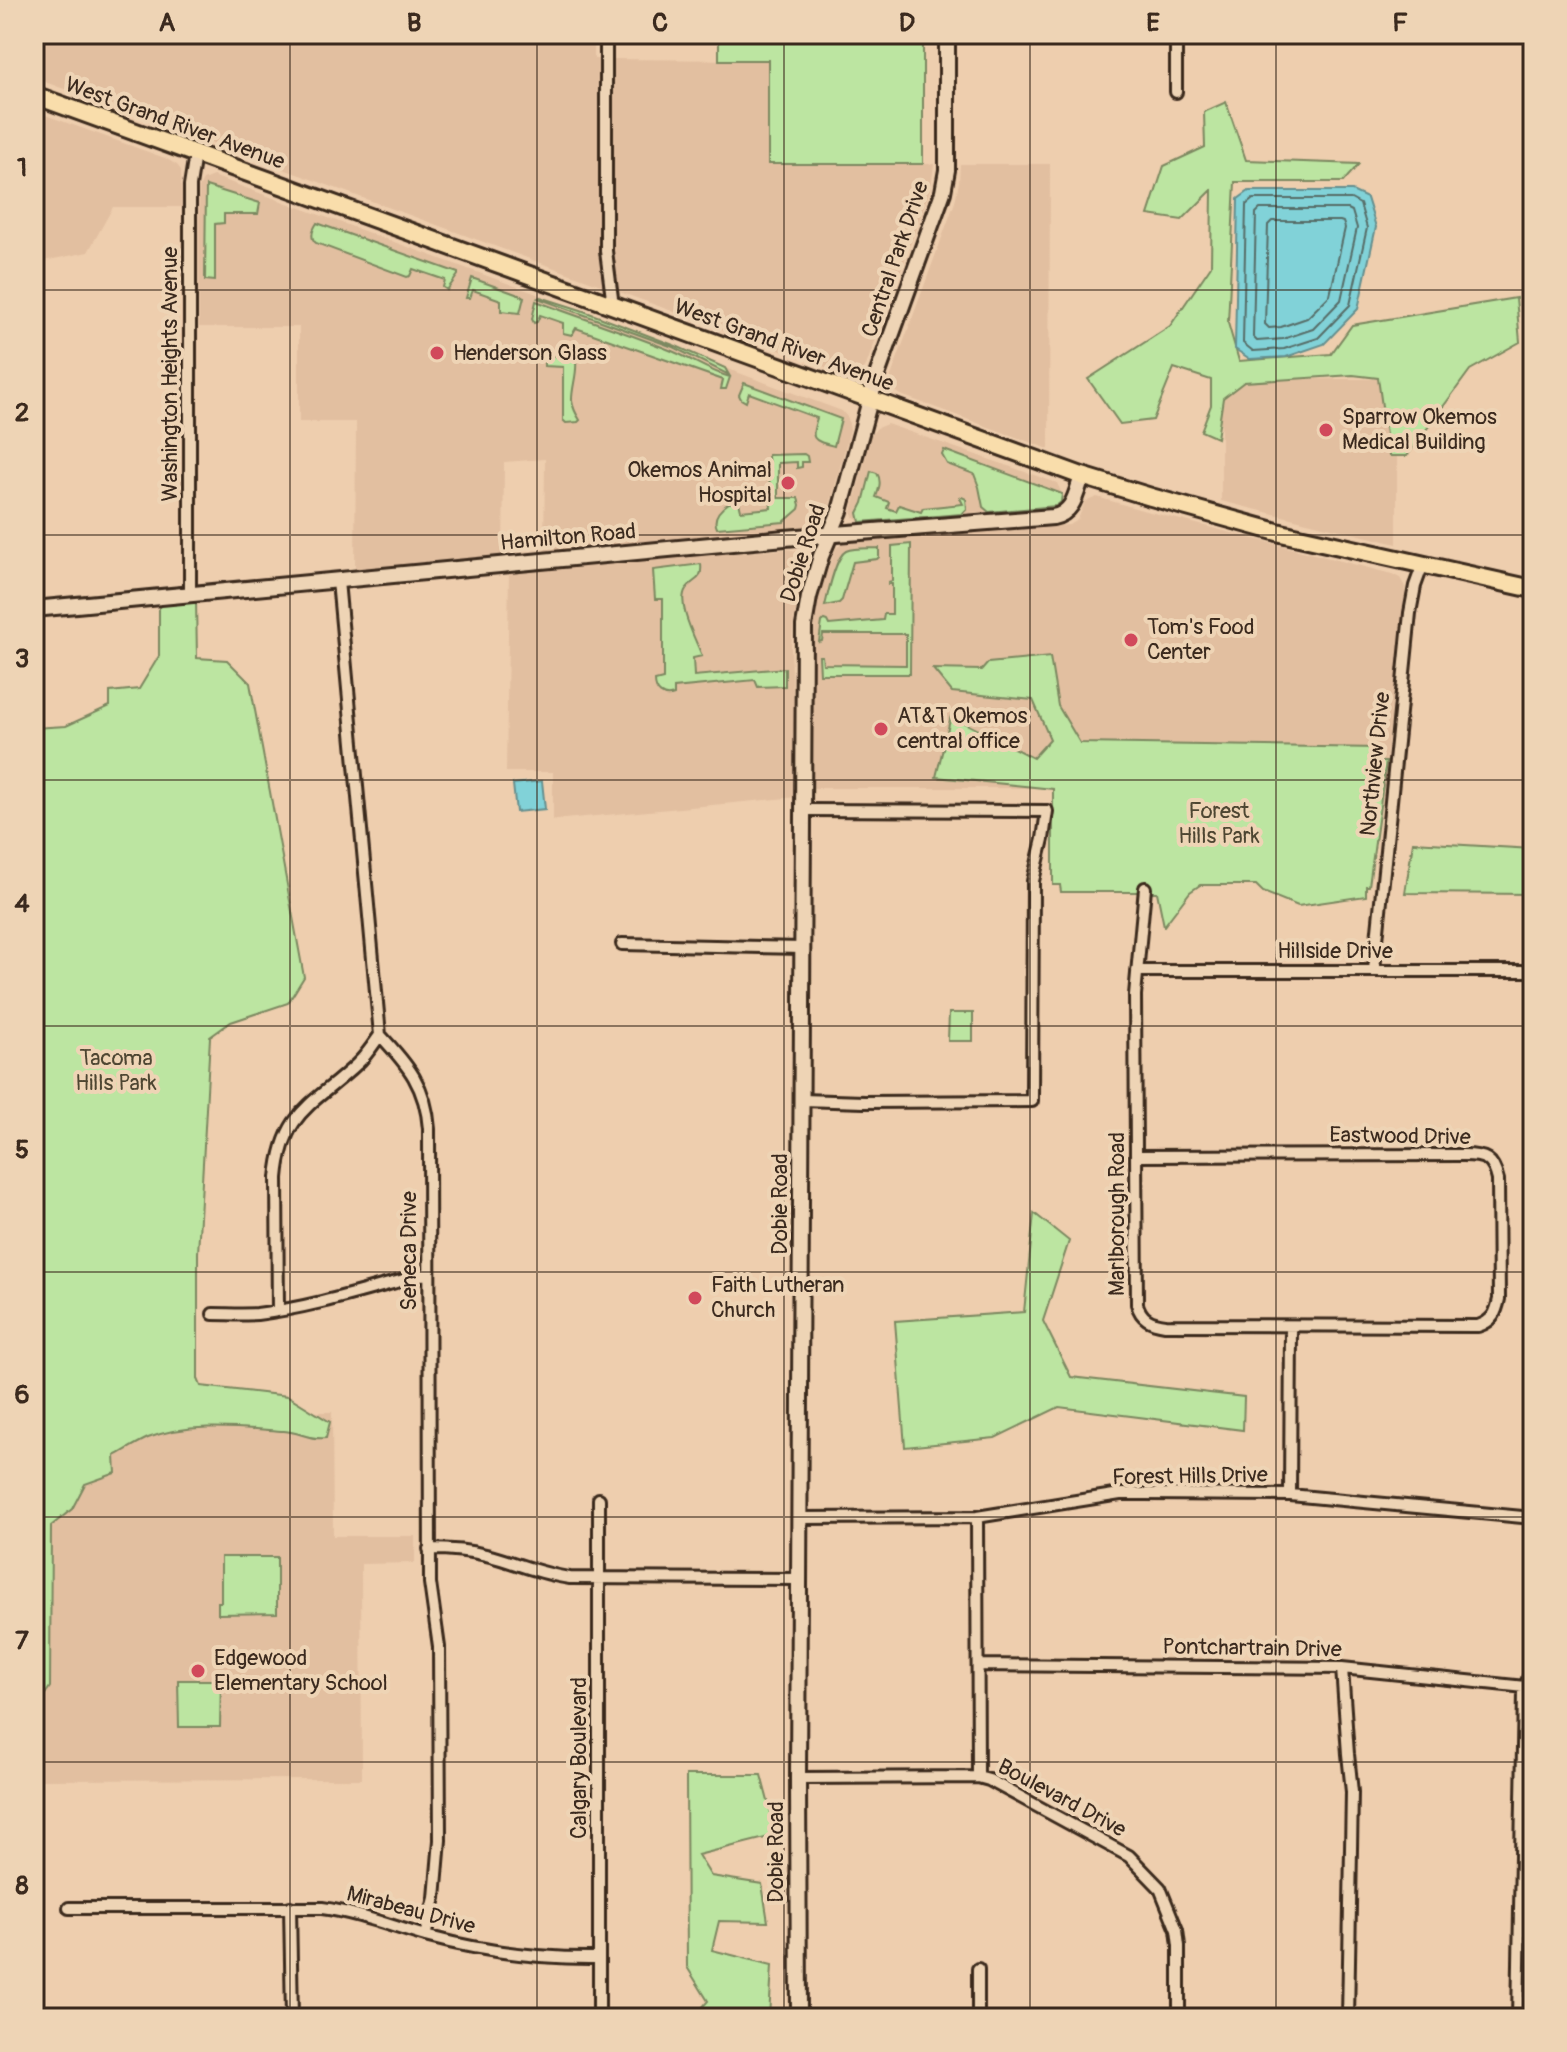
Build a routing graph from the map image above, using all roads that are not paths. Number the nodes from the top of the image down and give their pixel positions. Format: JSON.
{"nodes":[{"id":1,"x":606,"y":34,"type":"edge"},
{"id":2,"x":947,"y":34,"type":"edge"},
{"id":3,"x":1176,"y":34,"type":"edge"},
{"id":4,"x":1176,"y":92,"type":"dead end"},
{"id":5,"x":34,"y":95,"type":"edge"},
{"id":6,"x":195,"y":154,"type":"junction"},
{"id":7,"x":613,"y":306,"type":"junction"},
{"id":8,"x":870,"y":400,"type":"junction"},
{"id":9,"x":1082,"y":476,"type":"junction"},
{"id":10,"x":830,"y":535,"type":"junction"},
{"id":11,"x":1423,"y":564,"type":"junction"},
{"id":12,"x":338,"y":581,"type":"junction"},
{"id":13,"x":1533,"y":589,"type":"edge"},
{"id":14,"x":190,"y":595,"type":"junction"},
{"id":15,"x":34,"y":609,"type":"edge"},
{"id":16,"x":803,"y":810,"type":"junction"},
{"id":17,"x":1145,"y":888,"type":"dead end"},
{"id":18,"x":622,"y":944,"type":"dead end"},
{"id":19,"x":803,"y":948,"type":"junction"},
{"id":20,"x":1374,"y":970,"type":"junction"},
{"id":21,"x":1137,"y":971,"type":"junction"},
{"id":22,"x":1533,"y":971,"type":"edge"},
{"id":23,"x":380,"y":1035,"type":"junction"},
{"id":24,"x":802,"y":1100,"type":"junction"},
{"id":25,"x":1136,"y":1156,"type":"junction"},
{"id":26,"x":429,"y":1273,"type":"junction"},
{"id":27,"x":278,"y":1311,"type":"junction"},
{"id":28,"x":213,"y":1314,"type":"dead end"},
{"id":29,"x":1291,"y":1326,"type":"junction"},
{"id":30,"x":1290,"y":1495,"type":"junction"},
{"id":31,"x":599,"y":1499,"type":"dead end"},
{"id":32,"x":977,"y":1517,"type":"junction"},
{"id":33,"x":800,"y":1518,"type":"junction"},
{"id":34,"x":1533,"y":1518,"type":"edge"},
{"id":35,"x":429,"y":1549,"type":"junction"},
{"id":36,"x":799,"y":1579,"type":"junction"},
{"id":37,"x":599,"y":1580,"type":"junction"},
{"id":38,"x":978,"y":1665,"type":"junction"},
{"id":39,"x":1342,"y":1668,"type":"junction"},
{"id":40,"x":1533,"y":1671,"type":"edge"},
{"id":41,"x":1525,"y":1687,"type":"junction"},
{"id":42,"x":978,"y":1777,"type":"junction"},
{"id":43,"x":798,"y":1778,"type":"junction"},
{"id":44,"x":290,"y":1907,"type":"junction"},
{"id":45,"x":69,"y":1908,"type":"dead end"},
{"id":46,"x":425,"y":1936,"type":"junction"},
{"id":47,"x":599,"y":1958,"type":"junction"},
{"id":48,"x":978,"y":1969,"type":"dead end"},
{"id":49,"x":292,"y":2018,"type":"edge"},
{"id":50,"x":599,"y":2018,"type":"edge"},
{"id":51,"x":799,"y":2018,"type":"edge"},
{"id":52,"x":978,"y":2018,"type":"edge"},
{"id":53,"x":1179,"y":2018,"type":"edge"},
{"id":54,"x":1348,"y":2018,"type":"edge"},
{"id":55,"x":1518,"y":2018,"type":"edge"}],
"edges":[{"from":1,"to":7,"type":"street"},
{"from":2,"to":8,"type":"street","name":"Central Park Drive"},
{"from":3,"to":4,"type":"street"},
{"from":5,"to":6,"type":"main road","name":"West Grand River Avenue"},
{"from":6,"to":7,"type":"main road","name":"West Grand River Avenue"},
{"from":6,"to":14,"type":"street","name":"Washington Heights Avenue"},
{"from":7,"to":8,"type":"main road","name":"West Grand River Avenue"},
{"from":8,"to":9,"type":"main road","name":"West Grand River Avenue"},
{"from":8,"to":10,"type":"street","name":"Dobie Road"},
{"from":9,"to":10,"type":"street","name":"Hamilton Road"},
{"from":9,"to":11,"type":"main road","name":"West Grand River Avenue"},
{"from":10,"to":12,"type":"street","name":"Hamilton Road"},
{"from":10,"to":16,"type":"street","name":"Dobie Road"},
{"from":11,"to":13,"type":"main road","name":"West Grand River Avenue"},
{"from":11,"to":20,"type":"street","name":"Northview Drive"},
{"from":12,"to":14,"type":"street","name":"Hamilton Road"},
{"from":12,"to":23,"type":"street"},
{"from":14,"to":15,"type":"street","name":"Hamilton Road"},
{"from":16,"to":19,"type":"street","name":"Dobie Road"},
{"from":16,"to":24,"type":"street"},
{"from":17,"to":21,"type":"street","name":"Marlborough Road"},
{"from":18,"to":19,"type":"street"},
{"from":19,"to":24,"type":"street","name":"Dobie Road"},
{"from":20,"to":21,"type":"street","name":"Hillside Drive"},
{"from":20,"to":22,"type":"street","name":"Hillside Drive"},
{"from":21,"to":25,"type":"street","name":"Marlborough Road"},
{"from":23,"to":26,"type":"street","name":"Seneca Drive"},
{"from":23,"to":27,"type":"street"},
{"from":24,"to":33,"type":"street","name":"Dobie Road"},
{"from":25,"to":29,"type":"street","name":"Marlborough Road"},
{"from":25,"to":29,"type":"street","name":"Eastwood Drive"},
{"from":26,"to":27,"type":"street"},
{"from":26,"to":35,"type":"street","name":"Seneca Drive"},
{"from":27,"to":28,"type":"street"},
{"from":29,"to":30,"type":"street"},
{"from":30,"to":32,"type":"street","name":"Forest Hills Drive"},
{"from":30,"to":34,"type":"street","name":"Forest Hills Drive"},
{"from":31,"to":37,"type":"street","name":"Calgary Boulevard"},
{"from":32,"to":33,"type":"street","name":"Forest Hills Drive"},
{"from":32,"to":38,"type":"street"},
{"from":33,"to":36,"type":"street","name":"Dobie Road"},
{"from":35,"to":37,"type":"street"},
{"from":35,"to":46,"type":"street","name":"Seneca Drive"},
{"from":36,"to":37,"type":"street"},
{"from":36,"to":43,"type":"street","name":"Dobie Road"},
{"from":37,"to":47,"type":"street","name":"Calgary Boulevard"},
{"from":38,"to":39,"type":"street","name":"Pontchartrain Drive"},
{"from":38,"to":42,"type":"street"},
{"from":39,"to":41,"type":"street","name":"Pontchartrain Drive"},
{"from":39,"to":54,"type":"street"},
{"from":40,"to":41,"type":"street"},
{"from":41,"to":55,"type":"street"},
{"from":42,"to":43,"type":"street","name":"Boulevard Drive"},
{"from":42,"to":53,"type":"street","name":"Boulevard Drive"},
{"from":43,"to":51,"type":"street","name":"Dobie Road"},
{"from":44,"to":45,"type":"street","name":"Mirabeau Drive"},
{"from":44,"to":46,"type":"street","name":"Mirabeau Drive"},
{"from":44,"to":49,"type":"street"},
{"from":46,"to":47,"type":"street","name":"Mirabeau Drive"},
{"from":47,"to":50,"type":"street","name":"Calgary Boulevard"},
{"from":48,"to":52,"type":"street"}]}
